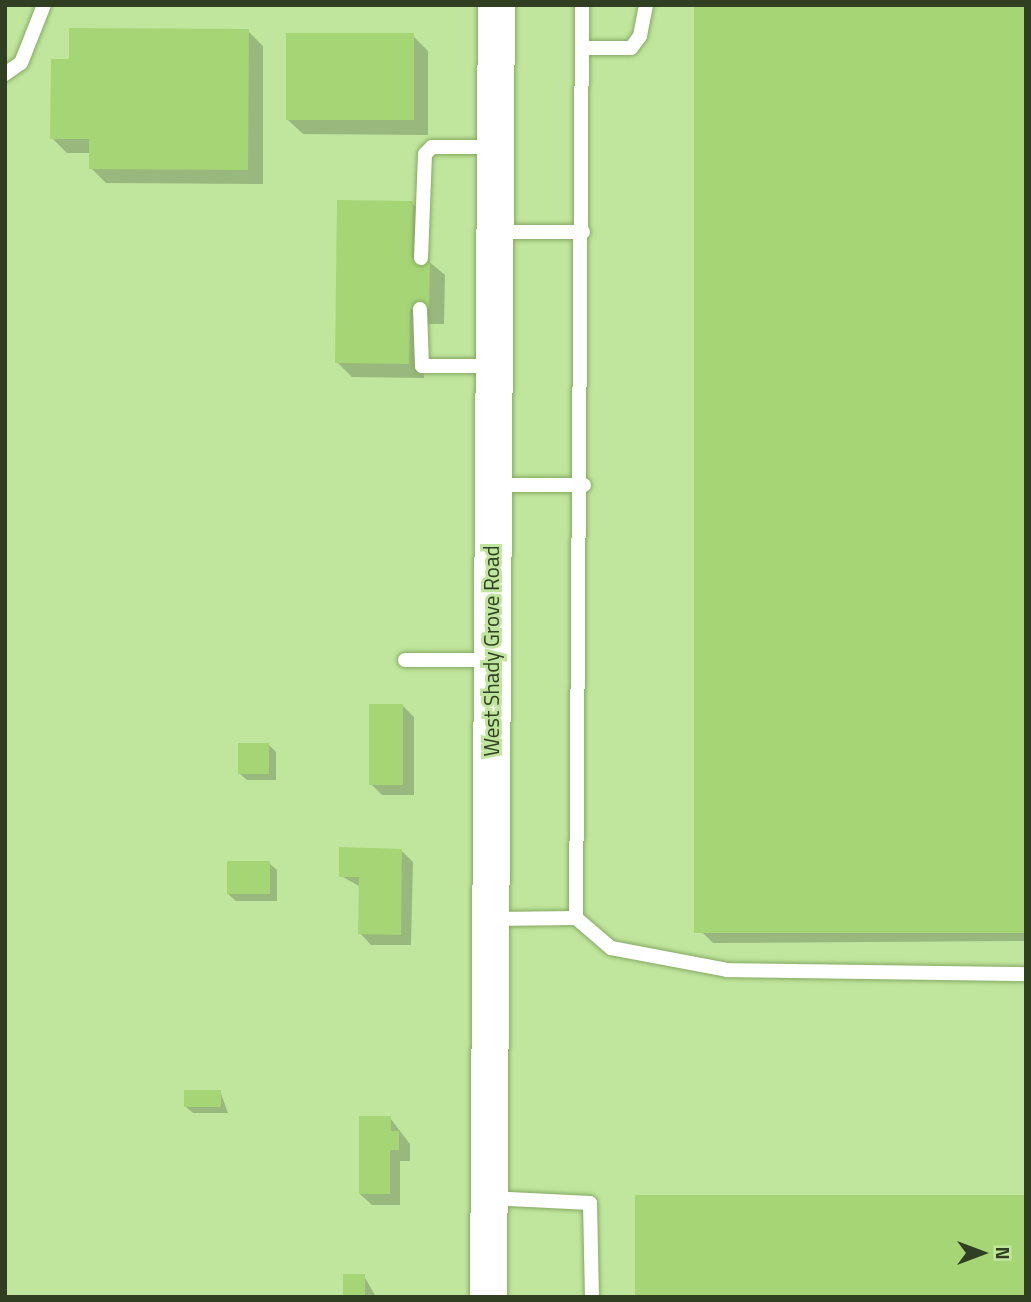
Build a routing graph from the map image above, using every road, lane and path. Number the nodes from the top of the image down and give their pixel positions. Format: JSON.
{"nodes":[{"id":1,"x":44,"y":5,"type":"edge"},
{"id":2,"x":496,"y":5,"type":"edge"},
{"id":3,"x":582,"y":5,"type":"edge"},
{"id":4,"x":646,"y":5,"type":"edge"},
{"id":5,"x":583,"y":48,"type":"junction"},
{"id":6,"x":5,"y":74,"type":"edge"},
{"id":7,"x":495,"y":147,"type":"junction"},
{"id":8,"x":494,"y":232,"type":"junction"},
{"id":9,"x":583,"y":232,"type":"junction"},
{"id":10,"x":421,"y":258,"type":"dead end"},
{"id":11,"x":420,"y":309,"type":"dead end"},
{"id":12,"x":493,"y":366,"type":"junction"},
{"id":13,"x":492,"y":485,"type":"junction"},
{"id":14,"x":584,"y":485,"type":"junction"},
{"id":15,"x":405,"y":660,"type":"dead end"},
{"id":16,"x":491,"y":660,"type":"junction"},
{"id":17,"x":576,"y":918,"type":"junction"},
{"id":18,"x":489,"y":919,"type":"junction"},
{"id":19,"x":1026,"y":974,"type":"edge"},
{"id":20,"x":488,"y":1198,"type":"junction"},
{"id":21,"x":488,"y":1297,"type":"edge"},
{"id":22,"x":592,"y":1297,"type":"edge"}],
"edges":[{"from":1,"to":6,"type":"lane"},
{"from":2,"to":7,"type":"main road","name":"West Shady Grove Road"},
{"from":3,"to":5,"type":"lane"},
{"from":4,"to":5,"type":"lane"},
{"from":5,"to":9,"type":"lane"},
{"from":7,"to":8,"type":"main road","name":"West Shady Grove Road"},
{"from":7,"to":10,"type":"lane"},
{"from":8,"to":9,"type":"lane"},
{"from":8,"to":12,"type":"main road","name":"West Shady Grove Road"},
{"from":9,"to":14,"type":"lane"},
{"from":11,"to":12,"type":"lane"},
{"from":12,"to":13,"type":"main road","name":"West Shady Grove Road"},
{"from":13,"to":14,"type":"lane"},
{"from":13,"to":16,"type":"main road","name":"West Shady Grove Road"},
{"from":14,"to":17,"type":"lane"},
{"from":15,"to":16,"type":"lane"},
{"from":16,"to":18,"type":"main road","name":"West Shady Grove Road"},
{"from":17,"to":18,"type":"lane"},
{"from":17,"to":19,"type":"lane"},
{"from":18,"to":20,"type":"main road","name":"West Shady Grove Road"},
{"from":20,"to":21,"type":"main road","name":"West Shady Grove Road"},
{"from":20,"to":22,"type":"lane"}]}
